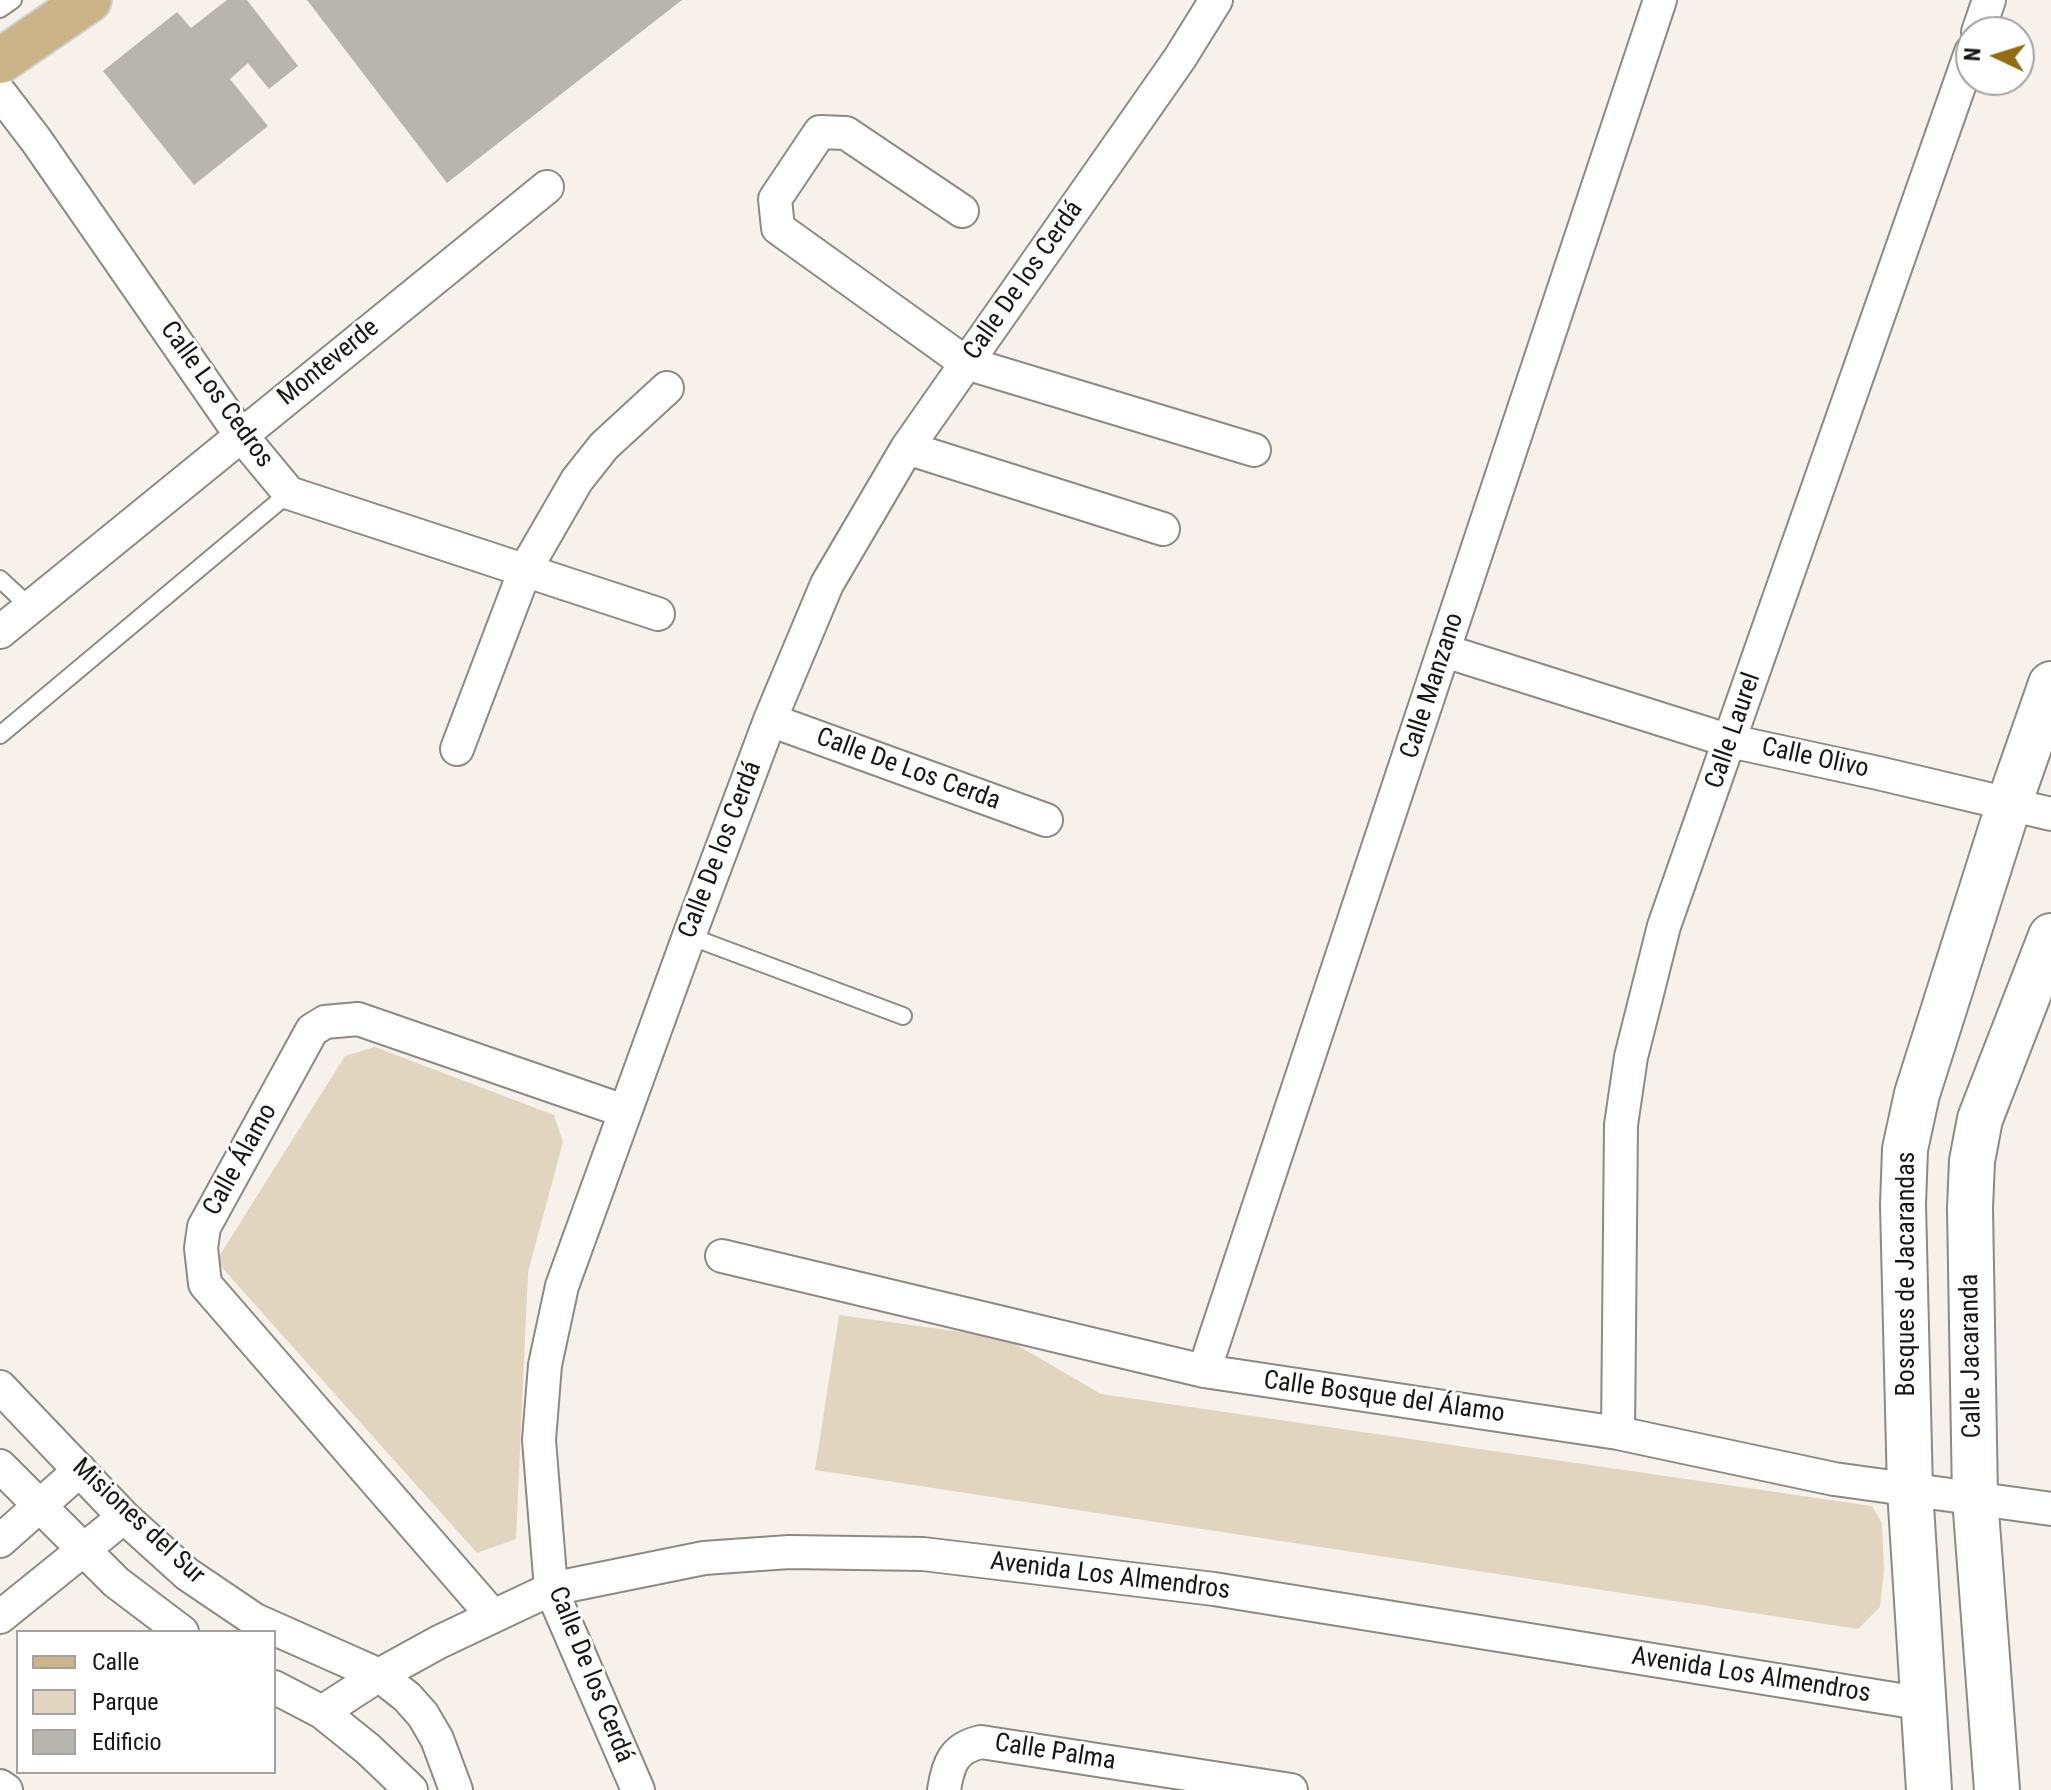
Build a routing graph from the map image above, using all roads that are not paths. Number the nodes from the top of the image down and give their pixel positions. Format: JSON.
{"nodes":[{"id":1,"x":13,"y":0,"type":"edge"},
{"id":2,"x":89,"y":0,"type":"edge"},
{"id":3,"x":1216,"y":0,"type":"edge"},
{"id":4,"x":1660,"y":0,"type":"edge"},
{"id":5,"x":0,"y":9,"type":"edge"},
{"id":6,"x":0,"y":61,"type":"edge"},
{"id":7,"x":0,"y":93,"type":"edge"},
{"id":8,"x":1956,"y":96,"type":"edge"},
{"id":9,"x":547,"y":187,"type":"dead end"},
{"id":10,"x":962,"y":211,"type":"dead end"},
{"id":11,"x":966,"y":363,"type":"junction"},
{"id":12,"x":667,"y":388,"type":"dead end"},
{"id":13,"x":240,"y":434,"type":"junction"},
{"id":14,"x":907,"y":448,"type":"junction"},
{"id":15,"x":1254,"y":450,"type":"dead end"},
{"id":16,"x":289,"y":493,"type":"junction"},
{"id":17,"x":1163,"y":529,"type":"dead end"},
{"id":18,"x":525,"y":570,"type":"junction"},
{"id":19,"x":0,"y":579,"type":"edge"},
{"id":20,"x":30,"y":607,"type":"junction"},
{"id":21,"x":658,"y":614,"type":"dead end"},
{"id":22,"x":0,"y":632,"type":"edge"},
{"id":23,"x":1445,"y":651,"type":"junction"},
{"id":24,"x":2051,"y":684,"type":"edge"},
{"id":25,"x":770,"y":720,"type":"junction"},
{"id":26,"x":0,"y":735,"type":"edge"},
{"id":27,"x":1730,"y":741,"type":"junction"},
{"id":28,"x":457,"y":749,"type":"dead end"},
{"id":29,"x":2009,"y":804,"type":"junction"},
{"id":30,"x":2051,"y":814,"type":"edge"},
{"id":31,"x":1046,"y":820,"type":"dead end"},
{"id":32,"x":689,"y":936,"type":"junction"},
{"id":33,"x":2051,"y":936,"type":"edge"},
{"id":34,"x":903,"y":1016,"type":"dead end"},
{"id":35,"x":624,"y":1111,"type":"junction"},
{"id":36,"x":722,"y":1256,"type":"dead end"},
{"id":37,"x":1204,"y":1371,"type":"junction"},
{"id":38,"x":0,"y":1387,"type":"edge"},
{"id":39,"x":1618,"y":1433,"type":"junction"},
{"id":40,"x":0,"y":1466,"type":"edge"},
{"id":41,"x":80,"y":1470,"type":"junction"},
{"id":42,"x":1910,"y":1490,"type":"junction"},
{"id":43,"x":1975,"y":1498,"type":"junction"},
{"id":44,"x":39,"y":1506,"type":"junction"},
{"id":45,"x":2051,"y":1509,"type":"edge"},
{"id":46,"x":124,"y":1517,"type":"junction"},
{"id":47,"x":0,"y":1541,"type":"edge"},
{"id":48,"x":84,"y":1550,"type":"junction"},
{"id":49,"x":551,"y":1589,"type":"junction"},
{"id":50,"x":493,"y":1616,"type":"junction"},
{"id":51,"x":0,"y":1617,"type":"edge"},
{"id":52,"x":179,"y":1630,"type":"edge"},
{"id":53,"x":379,"y":1675,"type":"junction"},
{"id":54,"x":276,"y":1688,"type":"edge"},
{"id":55,"x":1925,"y":1704,"type":"junction"},
{"id":56,"x":322,"y":1712,"type":"junction"},
{"id":57,"x":0,"y":1786,"type":"edge"},
{"id":58,"x":6,"y":1790,"type":"edge"},
{"id":59,"x":411,"y":1790,"type":"edge"},
{"id":60,"x":456,"y":1790,"type":"edge"},
{"id":61,"x":638,"y":1790,"type":"edge"},
{"id":62,"x":944,"y":1790,"type":"edge"},
{"id":63,"x":1291,"y":1790,"type":"edge"},
{"id":64,"x":1929,"y":1790,"type":"edge"},
{"id":65,"x":1997,"y":1790,"type":"edge"}],
"edges":[{"from":1,"to":5,"type":"lane"},
{"from":2,"to":6,"type":"main road"},
{"from":3,"to":11,"type":"street","name":"Calle De los Cerdá"},
{"from":4,"to":23,"type":"street","name":"Calle Manzano"},
{"from":7,"to":13,"type":"street","name":"Calle Los Cedros"},
{"from":8,"to":27,"type":"street","name":"Calle Laurel"},
{"from":9,"to":13,"type":"street","name":"Monteverde"},
{"from":10,"to":11,"type":"street"},
{"from":11,"to":14,"type":"street","name":"Calle De los Cerdá"},
{"from":11,"to":15,"type":"street"},
{"from":12,"to":18,"type":"street"},
{"from":13,"to":16,"type":"street","name":"Calle Los Cedros"},
{"from":13,"to":20,"type":"street","name":"Monteverde"},
{"from":14,"to":17,"type":"street"},
{"from":14,"to":25,"type":"street","name":"Calle De los Cerdá"},
{"from":16,"to":18,"type":"street","name":"Calle Los Cedros"},
{"from":16,"to":26,"type":"lane"},
{"from":18,"to":21,"type":"street","name":"Calle Los Cedros"},
{"from":18,"to":28,"type":"street"},
{"from":19,"to":20,"type":"lane"},
{"from":20,"to":22,"type":"street","name":"Monteverde"},
{"from":23,"to":27,"type":"street","name":"Calle Olivo"},
{"from":23,"to":37,"type":"street","name":"Calle Manzano"},
{"from":24,"to":29,"type":"street","name":"Bosques de Jacarandas"},
{"from":25,"to":31,"type":"street","name":"Calle De Los Cerda"},
{"from":25,"to":32,"type":"street","name":"Calle De los Cerdá"},
{"from":27,"to":29,"type":"street","name":"Calle Olivo"},
{"from":27,"to":39,"type":"street","name":"Calle Laurel"},
{"from":29,"to":30,"type":"street","name":"Calle Olivo"},
{"from":29,"to":42,"type":"street","name":"Bosques de Jacarandas"},
{"from":32,"to":34,"type":"lane"},
{"from":32,"to":35,"type":"street","name":"Calle De los Cerdá"},
{"from":33,"to":43,"type":"street","name":"Calle Jacaranda"},
{"from":35,"to":49,"type":"street","name":"Calle De los Cerdá"},
{"from":35,"to":50,"type":"street","name":"Calle Álamo"},
{"from":36,"to":37,"type":"street","name":"Calle Bosque del Álamo"},
{"from":37,"to":39,"type":"street","name":"Calle Bosque del Álamo"},
{"from":38,"to":41,"type":"street","name":"Misiones del Sur"},
{"from":39,"to":42,"type":"street","name":"Calle Bosque del Álamo"},
{"from":40,"to":44,"type":"street","name":"Misiones del Sur"},
{"from":41,"to":44,"type":"street"},
{"from":41,"to":46,"type":"street","name":"Misiones del Sur"},
{"from":42,"to":43,"type":"street","name":"Calle Bosque del Álamo"},
{"from":42,"to":55,"type":"street","name":"Bosques de Jacarandas"},
{"from":43,"to":45,"type":"street","name":"Calle Bosque del Álamo"},
{"from":43,"to":65,"type":"street","name":"Calle Jacaranda"},
{"from":44,"to":47,"type":"street"},
{"from":44,"to":48,"type":"street","name":"Misiones del Sur"},
{"from":46,"to":48,"type":"street"},
{"from":46,"to":53,"type":"street","name":"Misiones del Sur"},
{"from":48,"to":51,"type":"street"},
{"from":48,"to":52,"type":"street","name":"Misiones del Sur"},
{"from":49,"to":50,"type":"street","name":"Avenida Los Almendros"},
{"from":49,"to":55,"type":"street","name":"Avenida Los Almendros"},
{"from":49,"to":61,"type":"street","name":"Calle De los Cerdá"},
{"from":50,"to":53,"type":"street","name":"Avenida Los Almendros"},
{"from":53,"to":56,"type":"street","name":"Avenida Los Almendros"},
{"from":53,"to":60,"type":"street","name":"Misiones del Sur"},
{"from":54,"to":56,"type":"street"},
{"from":55,"to":64,"type":"street","name":"Bosques de Jacarandas"},
{"from":56,"to":59,"type":"street"},
{"from":57,"to":58,"type":"street"},
{"from":62,"to":63,"type":"street","name":"Calle Palma"}]}
